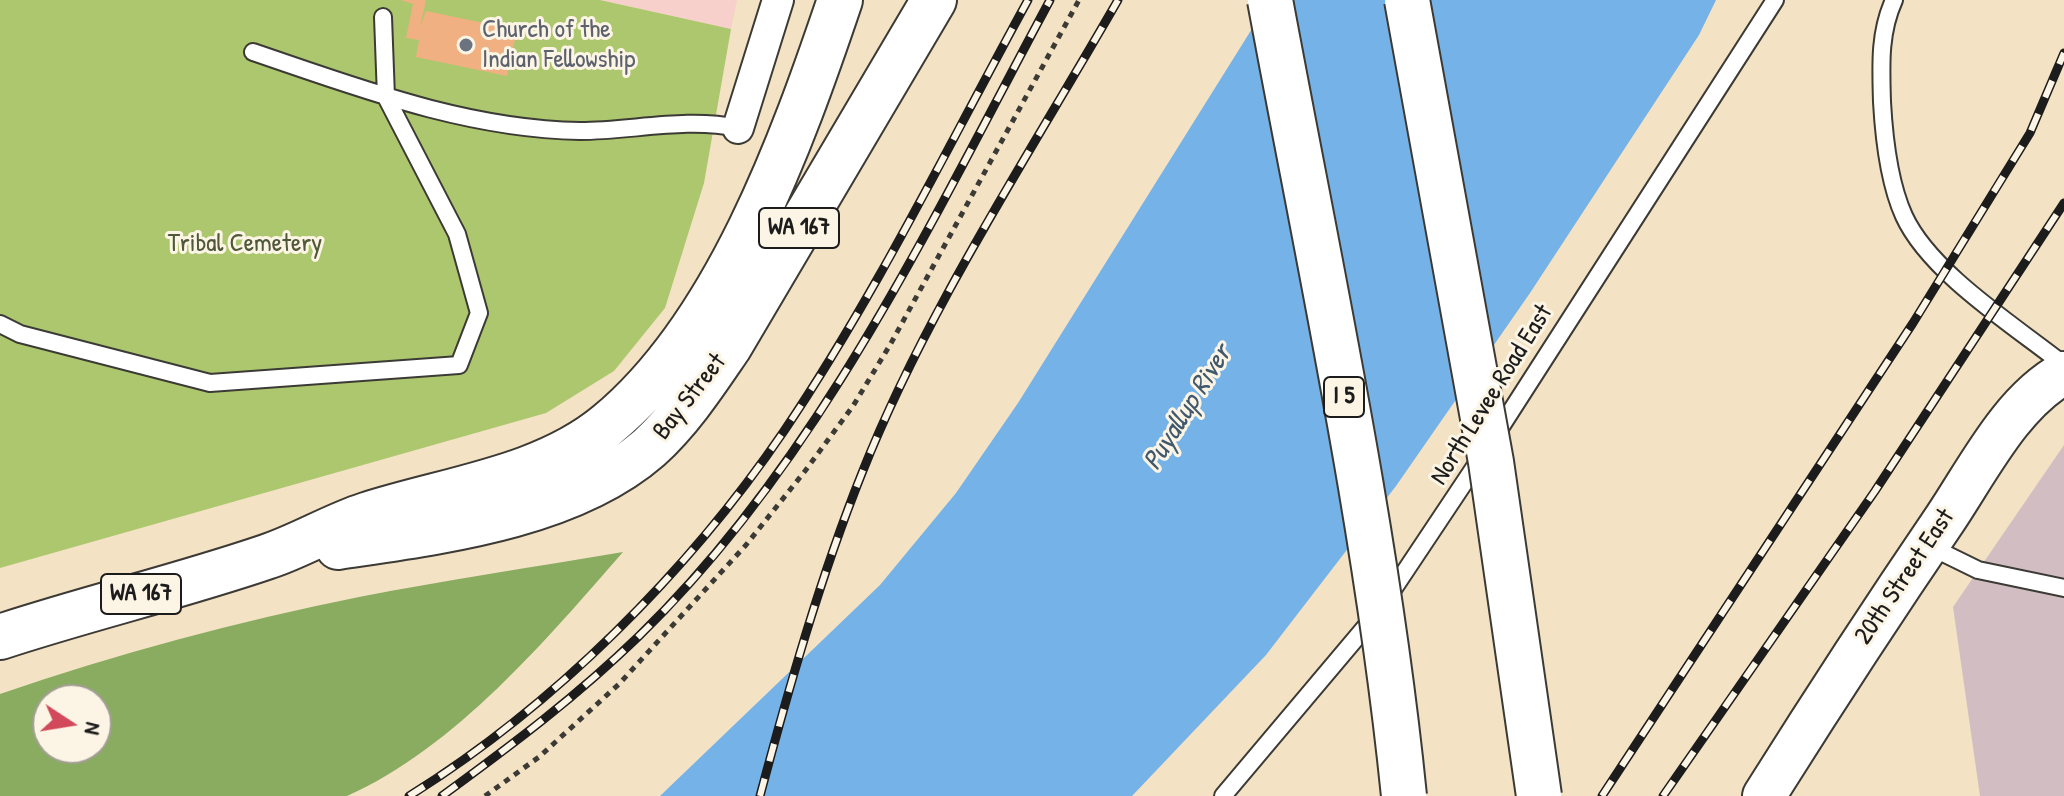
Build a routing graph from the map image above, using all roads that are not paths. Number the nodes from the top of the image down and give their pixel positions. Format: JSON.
{"nodes":[{"id":1,"x":778,"y":0,"type":"edge"},
{"id":2,"x":840,"y":0,"type":"edge"},
{"id":3,"x":934,"y":0,"type":"edge"},
{"id":4,"x":1270,"y":0,"type":"edge"},
{"id":5,"x":1407,"y":0,"type":"edge"},
{"id":6,"x":1775,"y":0,"type":"edge"},
{"id":7,"x":1894,"y":0,"type":"edge"},
{"id":8,"x":383,"y":17,"type":"dead end"},
{"id":9,"x":253,"y":52,"type":"dead end"},
{"id":10,"x":386,"y":97,"type":"junction"},
{"id":11,"x":738,"y":128,"type":"joint"},
{"id":12,"x":0,"y":324,"type":"edge"},
{"id":13,"x":2064,"y":365,"type":"edge"},
{"id":14,"x":2064,"y":373,"type":"edge"},
{"id":15,"x":1928,"y":545,"type":"junction"},
{"id":16,"x":268,"y":557,"type":"junction"},
{"id":17,"x":2064,"y":588,"type":"edge"},
{"id":18,"x":7,"y":635,"type":"edge"},
{"id":19,"x":1223,"y":796,"type":"edge"},
{"id":20,"x":1404,"y":796,"type":"edge"},
{"id":21,"x":1539,"y":796,"type":"edge"},
{"id":22,"x":1764,"y":796,"type":"edge"}],
"edges":[{"from":1,"to":11,"type":"street"},
{"from":2,"to":16,"type":"main road","name":"Bay Street","number":"WA 167"},
{"from":3,"to":16,"type":"main road","name":"Bay Street","number":"WA 167"},
{"from":4,"to":20,"type":"main road","number":"I 5","bridge":true},
{"from":5,"to":21,"type":"main road","bridge":true},
{"from":6,"to":19,"type":"lane","name":"North Levee Road East"},
{"from":7,"to":13,"type":"lane"},
{"from":8,"to":10,"type":"lane"},
{"from":9,"to":10,"type":"lane"},
{"from":10,"to":11,"type":"lane"},
{"from":10,"to":12,"type":"lane"},
{"from":14,"to":15,"type":"street","name":"20th Street East"},
{"from":15,"to":17,"type":"lane"},
{"from":15,"to":22,"type":"street","name":"20th Street East"},
{"from":16,"to":18,"type":"main road","name":"Bay Street","number":"WA 167"}]}
